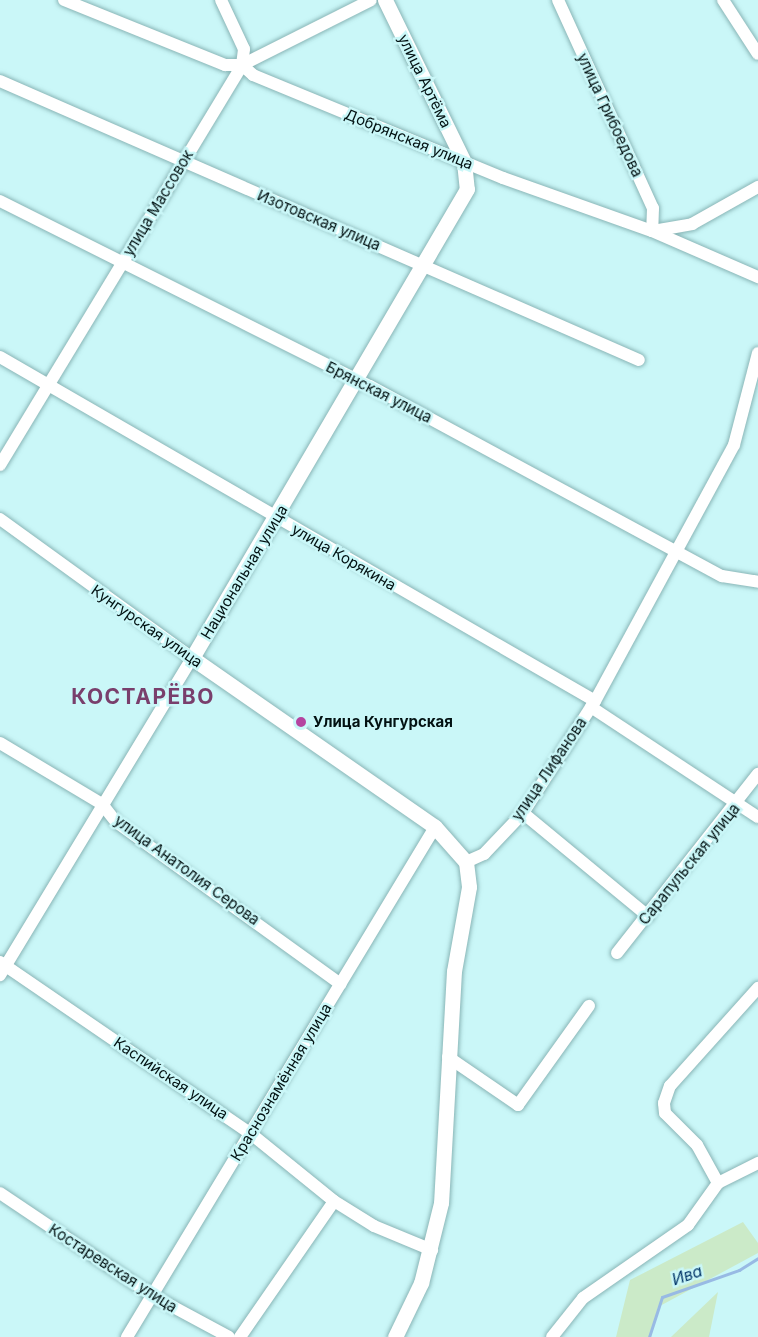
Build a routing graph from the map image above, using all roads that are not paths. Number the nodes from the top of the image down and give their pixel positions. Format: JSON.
{"nodes":[{"id":1,"x":64,"y":0,"type":"edge"},
{"id":2,"x":221,"y":0,"type":"edge"},
{"id":3,"x":371,"y":0,"type":"edge"},
{"id":4,"x":385,"y":0,"type":"edge"},
{"id":5,"x":558,"y":0,"type":"edge"},
{"id":6,"x":723,"y":0,"type":"edge"},
{"id":7,"x":758,"y":54,"type":"edge"},
{"id":8,"x":242,"y":65,"type":"junction"},
{"id":9,"x":0,"y":81,"type":"edge"},
{"id":10,"x":464,"y":162,"type":"junction"},
{"id":11,"x":181,"y":163,"type":"junction"},
{"id":12,"x":758,"y":187,"type":"edge"},
{"id":13,"x":0,"y":201,"type":"edge"},
{"id":14,"x":652,"y":231,"type":"junction"},
{"id":15,"x":122,"y":261,"type":"junction"},
{"id":16,"x":424,"y":266,"type":"junction"},
{"id":17,"x":758,"y":277,"type":"edge"},
{"id":18,"x":758,"y":353,"type":"edge"},
{"id":19,"x":0,"y":357,"type":"edge"},
{"id":20,"x":639,"y":360,"type":"dead end"},
{"id":21,"x":358,"y":381,"type":"junction"},
{"id":22,"x":49,"y":385,"type":"junction"},
{"id":23,"x":0,"y":465,"type":"edge"},
{"id":24,"x":277,"y":518,"type":"junction"},
{"id":25,"x":0,"y":519,"type":"edge"},
{"id":26,"x":679,"y":553,"type":"junction"},
{"id":27,"x":758,"y":582,"type":"edge"},
{"id":28,"x":192,"y":658,"type":"junction"},
{"id":29,"x":593,"y":704,"type":"junction"},
{"id":30,"x":0,"y":743,"type":"edge"},
{"id":31,"x":758,"y":774,"type":"edge"},
{"id":32,"x":740,"y":801,"type":"junction"},
{"id":33,"x":102,"y":804,"type":"junction"},
{"id":34,"x":523,"y":813,"type":"junction"},
{"id":35,"x":758,"y":817,"type":"edge"},
{"id":36,"x":435,"y":827,"type":"junction"},
{"id":37,"x":466,"y":861,"type":"junction"},
{"id":38,"x":648,"y":915,"type":"junction"},
{"id":39,"x":617,"y":953,"type":"dead end"},
{"id":40,"x":2,"y":968,"type":"edge"},
{"id":41,"x":341,"y":984,"type":"junction"},
{"id":42,"x":758,"y":988,"type":"edge"},
{"id":43,"x":589,"y":1006,"type":"dead end"},
{"id":44,"x":448,"y":1057,"type":"junction"},
{"id":45,"x":250,"y":1133,"type":"junction"},
{"id":46,"x":758,"y":1163,"type":"edge"},
{"id":47,"x":718,"y":1182,"type":"junction"},
{"id":48,"x":0,"y":1193,"type":"edge"},
{"id":49,"x":334,"y":1201,"type":"junction"},
{"id":50,"x":432,"y":1250,"type":"junction"},
{"id":51,"x":153,"y":1296,"type":"junction"},
{"id":52,"x":127,"y":1337,"type":"edge"},
{"id":53,"x":229,"y":1337,"type":"edge"},
{"id":54,"x":240,"y":1337,"type":"edge"},
{"id":55,"x":395,"y":1337,"type":"edge"},
{"id":56,"x":552,"y":1337,"type":"edge"}],
"edges":[{"from":1,"to":8,"type":"street","name":"Добрянская улица"},
{"from":2,"to":8,"type":"street"},
{"from":3,"to":8,"type":"street"},
{"from":4,"to":10,"type":"street","name":"улица Артёма"},
{"from":5,"to":14,"type":"street","name":"улица Грибоедова"},
{"from":6,"to":7,"type":"street"},
{"from":8,"to":10,"type":"street","name":"Добрянская улица"},
{"from":8,"to":11,"type":"street","name":"улица Массовок"},
{"from":9,"to":11,"type":"street","name":"Изотовская улица"},
{"from":10,"to":14,"type":"street","name":"Добрянская улица"},
{"from":10,"to":16,"type":"street","name":"Национальная улица"},
{"from":11,"to":15,"type":"street","name":"улица Массовок"},
{"from":11,"to":16,"type":"street","name":"Изотовская улица"},
{"from":12,"to":14,"type":"street"},
{"from":13,"to":15,"type":"street","name":"Брянская улица"},
{"from":14,"to":17,"type":"street","name":"Добрянская улица"},
{"from":15,"to":21,"type":"street","name":"Брянская улица"},
{"from":15,"to":22,"type":"street","name":"улица Массовок"},
{"from":16,"to":20,"type":"street","name":"Изотовская улица"},
{"from":16,"to":21,"type":"street","name":"Национальная улица"},
{"from":18,"to":26,"type":"street","name":"улица Лифанова"},
{"from":19,"to":22,"type":"street","name":"улица Корякина"},
{"from":21,"to":24,"type":"street","name":"Национальная улица"},
{"from":21,"to":26,"type":"street","name":"Брянская улица"},
{"from":22,"to":23,"type":"street","name":"улица Массовок"},
{"from":22,"to":24,"type":"street","name":"улица Корякина"},
{"from":24,"to":28,"type":"street","name":"Национальная улица"},
{"from":24,"to":29,"type":"street","name":"улица Корякина"},
{"from":25,"to":28,"type":"street","name":"Кунгурская улица"},
{"from":26,"to":27,"type":"street","name":"Брянская улица"},
{"from":26,"to":29,"type":"street","name":"улица Лифанова"},
{"from":28,"to":33,"type":"street","name":"Национальная улица"},
{"from":28,"to":36,"type":"street","name":"Кунгурская улица"},
{"from":29,"to":32,"type":"street","name":"улица Корякина"},
{"from":29,"to":34,"type":"street","name":"улица Лифанова"},
{"from":30,"to":33,"type":"street","name":"улица Анатолия Серова"},
{"from":31,"to":32,"type":"street","name":"Сарапульская улица"},
{"from":32,"to":35,"type":"street","name":"улица Корякина"},
{"from":32,"to":38,"type":"street","name":"Сарапульская улица"},
{"from":33,"to":40,"type":"street","name":"Национальная улица"},
{"from":33,"to":41,"type":"street","name":"улица Анатолия Серова"},
{"from":34,"to":37,"type":"street","name":"улица Лифанова"},
{"from":34,"to":38,"type":"street"},
{"from":36,"to":37,"type":"street","name":"Кунгурская улица"},
{"from":36,"to":41,"type":"street","name":"Краснознамённая улица"},
{"from":37,"to":44,"type":"street"},
{"from":38,"to":39,"type":"street","name":"Сарапульская улица"},
{"from":40,"to":45,"type":"street","name":"Каспийская улица"},
{"from":41,"to":45,"type":"street","name":"Краснознамённая улица"},
{"from":42,"to":47,"type":"street"},
{"from":43,"to":44,"type":"street"},
{"from":44,"to":50,"type":"street"},
{"from":45,"to":49,"type":"street","name":"Каспийская улица"},
{"from":45,"to":51,"type":"street","name":"Краснознамённая улица"},
{"from":46,"to":47,"type":"street"},
{"from":47,"to":56,"type":"street"},
{"from":48,"to":51,"type":"street","name":"Костаревская улица"},
{"from":49,"to":50,"type":"street","name":"Каспийская улица"},
{"from":49,"to":54,"type":"street"},
{"from":50,"to":55,"type":"street"},
{"from":51,"to":52,"type":"street","name":"Краснознамённая улица"},
{"from":51,"to":53,"type":"street","name":"Костаревская улица"}]}
